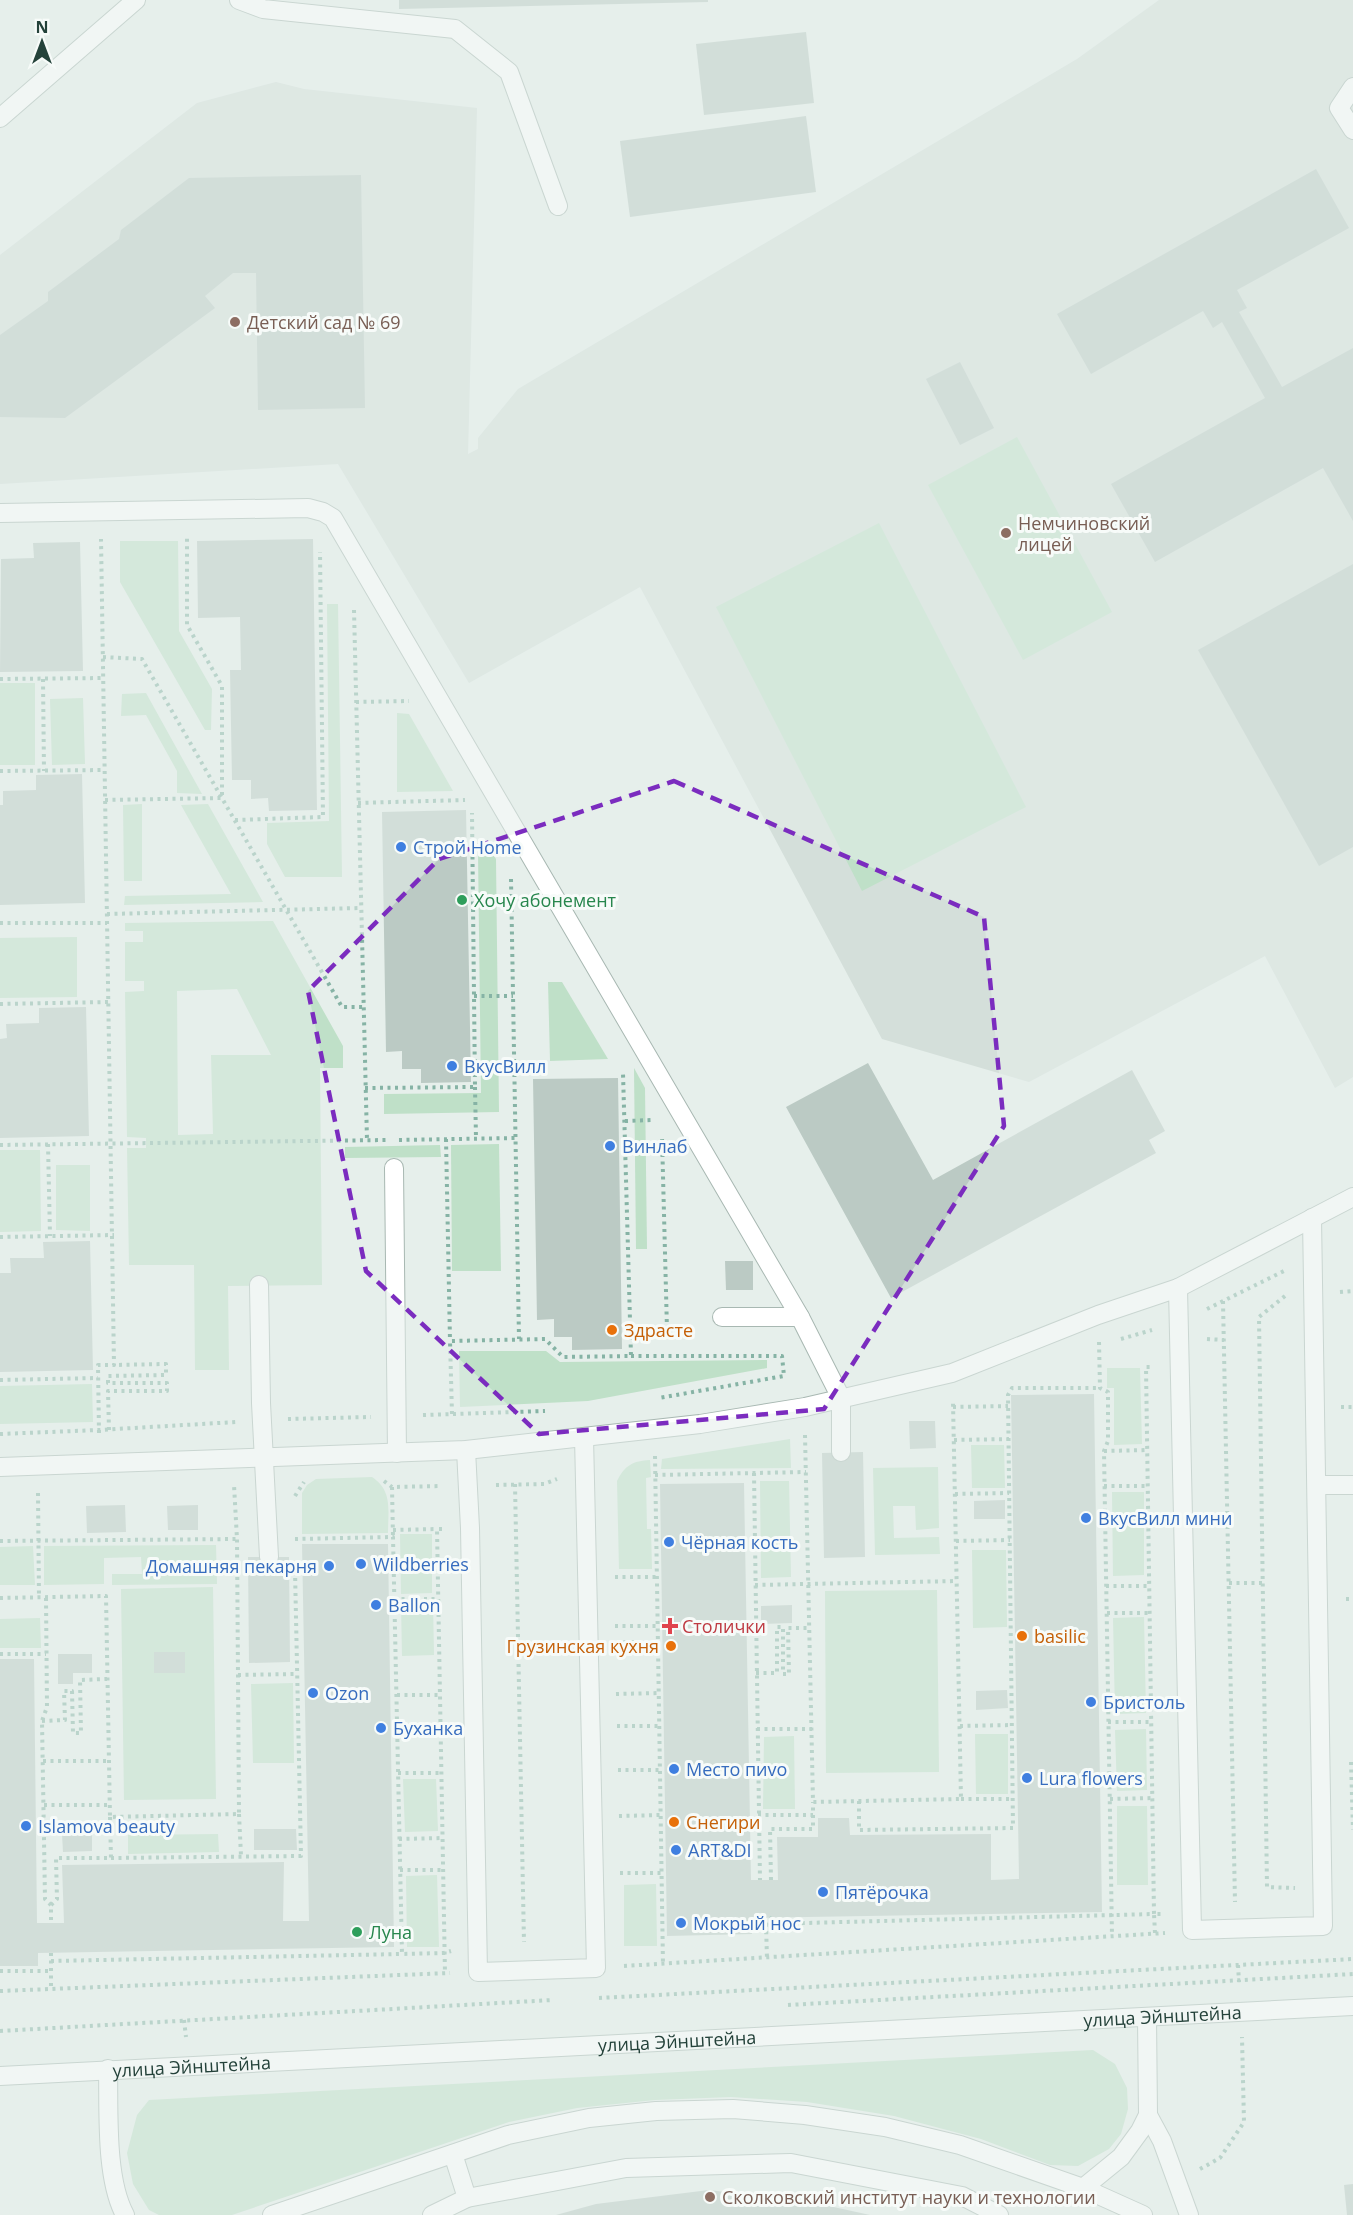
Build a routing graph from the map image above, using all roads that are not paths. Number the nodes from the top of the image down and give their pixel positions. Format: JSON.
{"nodes":[{"id":1,"x":136,"y":0,"type":"edge"},
{"id":2,"x":239,"y":0,"type":"edge"},
{"id":3,"x":1353,"y":87,"type":"edge"},
{"id":4,"x":0,"y":118,"type":"edge"},
{"id":5,"x":1353,"y":130,"type":"edge"},
{"id":6,"x":558,"y":206,"type":"dead end"},
{"id":7,"x":0,"y":513,"type":"edge"},
{"id":8,"x":394,"y":1168,"type":"dead end"},
{"id":9,"x":1353,"y":1197,"type":"edge"},
{"id":10,"x":1312,"y":1218,"type":"junction"},
{"id":11,"x":258,"y":1285,"type":"dead end"},
{"id":12,"x":1178,"y":1288,"type":"junction"},
{"id":13,"x":722,"y":1317,"type":"dead end"},
{"id":14,"x":800,"y":1317,"type":"junction"},
{"id":15,"x":841,"y":1398,"type":"junction"},
{"id":16,"x":584,"y":1437,"type":"junction"},
{"id":17,"x":466,"y":1450,"type":"junction"},
{"id":18,"x":841,"y":1452,"type":"dead end"},
{"id":19,"x":397,"y":1453,"type":"junction"},
{"id":20,"x":263,"y":1458,"type":"junction"},
{"id":21,"x":0,"y":1467,"type":"edge"},
{"id":22,"x":1317,"y":1485,"type":"junction"},
{"id":23,"x":1353,"y":1485,"type":"edge"},
{"id":24,"x":269,"y":1557,"type":"dead end"},
{"id":25,"x":1353,"y":2006,"type":"edge"},
{"id":26,"x":1147,"y":2017,"type":"junction"},
{"id":27,"x":108,"y":2069,"type":"junction"},
{"id":28,"x":0,"y":2076,"type":"edge"},
{"id":29,"x":1148,"y":2115,"type":"junction"},
{"id":30,"x":453,"y":2154,"type":"junction"},
{"id":31,"x":1083,"y":2188,"type":"junction"},
{"id":32,"x":467,"y":2198,"type":"junction"},
{"id":33,"x":125,"y":2215,"type":"edge"},
{"id":34,"x":272,"y":2215,"type":"edge"},
{"id":35,"x":432,"y":2215,"type":"edge"},
{"id":36,"x":999,"y":2215,"type":"edge"},
{"id":37,"x":1143,"y":2215,"type":"edge"},
{"id":38,"x":1189,"y":2215,"type":"edge"}],
"edges":[{"from":1,"to":4,"type":"street"},
{"from":2,"to":6,"type":"street"},
{"from":3,"to":5,"type":"street"},
{"from":7,"to":14,"type":"street"},
{"from":8,"to":19,"type":"street"},
{"from":9,"to":10,"type":"street"},
{"from":10,"to":12,"type":"street"},
{"from":10,"to":22,"type":"street"},
{"from":11,"to":20,"type":"street"},
{"from":12,"to":15,"type":"street"},
{"from":12,"to":22,"type":"street"},
{"from":13,"to":14,"type":"street"},
{"from":14,"to":15,"type":"street"},
{"from":15,"to":16,"type":"street"},
{"from":15,"to":18,"type":"street"},
{"from":16,"to":17,"type":"street"},
{"from":16,"to":17,"type":"street"},
{"from":17,"to":19,"type":"street"},
{"from":19,"to":20,"type":"street"},
{"from":20,"to":21,"type":"street"},
{"from":20,"to":24,"type":"street"},
{"from":22,"to":23,"type":"street"},
{"from":25,"to":26,"type":"street","name":"улица Эйнштейна"},
{"from":26,"to":27,"type":"street","name":"улица Эйнштейна"},
{"from":26,"to":29,"type":"street"},
{"from":27,"to":28,"type":"street","name":"улица Эйнштейна"},
{"from":27,"to":33,"type":"street"},
{"from":29,"to":31,"type":"street"},
{"from":29,"to":38,"type":"street"},
{"from":30,"to":31,"type":"street"},
{"from":30,"to":32,"type":"street"},
{"from":30,"to":34,"type":"street"},
{"from":31,"to":37,"type":"street"},
{"from":32,"to":35,"type":"street"},
{"from":32,"to":36,"type":"street"}]}
